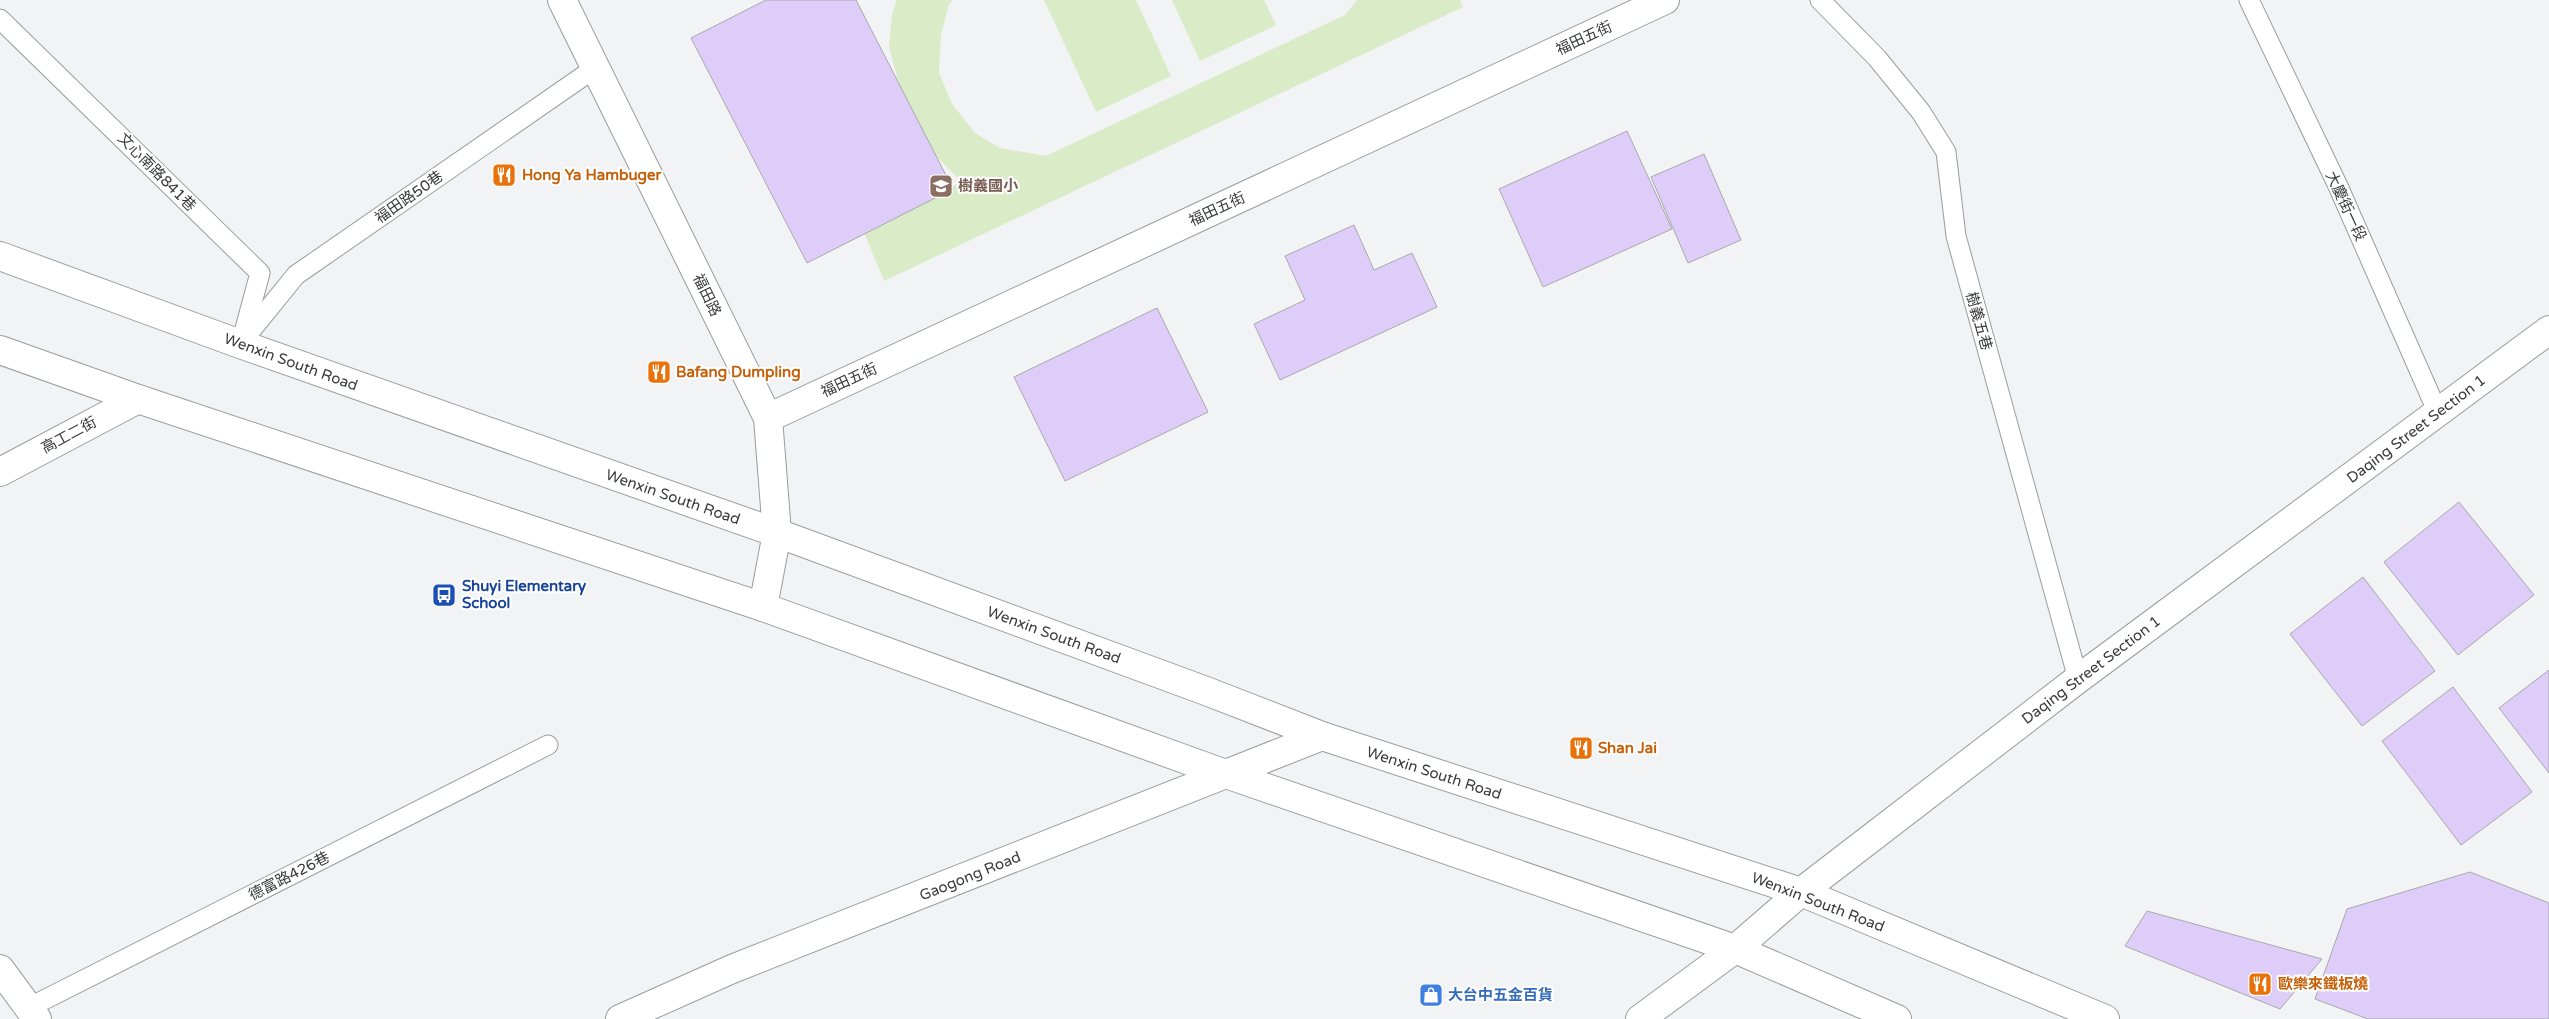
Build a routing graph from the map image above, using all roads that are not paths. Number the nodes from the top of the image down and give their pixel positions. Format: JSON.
{"nodes":[{"id":1,"x":562,"y":0,"type":"edge"},
{"id":2,"x":1665,"y":0,"type":"edge"},
{"id":3,"x":1820,"y":0,"type":"edge"},
{"id":4,"x":2249,"y":0,"type":"edge"},
{"id":5,"x":0,"y":19,"type":"edge"},
{"id":6,"x":595,"y":68,"type":"junction"},
{"id":7,"x":0,"y":256,"type":"edge"},
{"id":8,"x":2549,"y":330,"type":"edge"},
{"id":9,"x":240,"y":344,"type":"junction"},
{"id":10,"x":0,"y":350,"type":"edge"},
{"id":11,"x":138,"y":399,"type":"junction"},
{"id":12,"x":2438,"y":413,"type":"junction"},
{"id":13,"x":768,"y":418,"type":"junction"},
{"id":14,"x":0,"y":472,"type":"edge"},
{"id":15,"x":777,"y":533,"type":"junction"},
{"id":16,"x":763,"y":607,"type":"junction"},
{"id":17,"x":2078,"y":679,"type":"junction"},
{"id":18,"x":1322,"y":736,"type":"junction"},
{"id":19,"x":548,"y":745,"type":"dead end"},
{"id":20,"x":1224,"y":773,"type":"junction"},
{"id":21,"x":1801,"y":892,"type":"junction"},
{"id":22,"x":1735,"y":949,"type":"junction"},
{"id":23,"x":0,"y":968,"type":"edge"},
{"id":24,"x":34,"y":1013,"type":"edge"},
{"id":25,"x":620,"y":1019,"type":"edge"},
{"id":26,"x":1640,"y":1019,"type":"edge"},
{"id":27,"x":1897,"y":1019,"type":"edge"},
{"id":28,"x":2105,"y":1019,"type":"edge"}],
"edges":[{"from":1,"to":6,"type":"main road","name":"福田路"},
{"from":2,"to":13,"type":"main road","name":"福田五街"},
{"from":3,"to":17,"type":"lane","name":"樹義五巷"},
{"from":4,"to":12,"type":"lane","name":"大慶街一段"},
{"from":5,"to":9,"type":"lane","name":"文心南路841巷"},
{"from":6,"to":9,"type":"lane","name":"福田路50巷"},
{"from":6,"to":13,"type":"main road","name":"福田路"},
{"from":7,"to":9,"type":"main road","name":"Wenxin South Road"},
{"from":8,"to":12,"type":"main road","name":"Daqing Street Section 1"},
{"from":9,"to":15,"type":"main road","name":"Wenxin South Road"},
{"from":10,"to":11,"type":"main road"},
{"from":11,"to":14,"type":"main road","name":"高工二街"},
{"from":11,"to":16,"type":"main road"},
{"from":12,"to":17,"type":"main road","name":"Daqing Street Section 1"},
{"from":13,"to":15,"type":"main road","name":"福田路"},
{"from":15,"to":16,"type":"main road","name":"福田路"},
{"from":15,"to":18,"type":"main road","name":"Wenxin South Road"},
{"from":16,"to":20,"type":"main road"},
{"from":17,"to":21,"type":"main road","name":"Daqing Street Section 1"},
{"from":18,"to":20,"type":"main road","name":"Gaogong Road"},
{"from":18,"to":21,"type":"main road","name":"Wenxin South Road"},
{"from":19,"to":24,"type":"lane","name":"德富路426巷"},
{"from":20,"to":22,"type":"main road"},
{"from":20,"to":25,"type":"main road","name":"Gaogong Road"},
{"from":21,"to":22,"type":"main road","name":"Daqing Street Section 1"},
{"from":21,"to":28,"type":"main road","name":"Wenxin South Road"},
{"from":22,"to":26,"type":"main road","name":"Daqing Street Section 1"},
{"from":22,"to":27,"type":"main road"},
{"from":23,"to":24,"type":"main road"}]}
